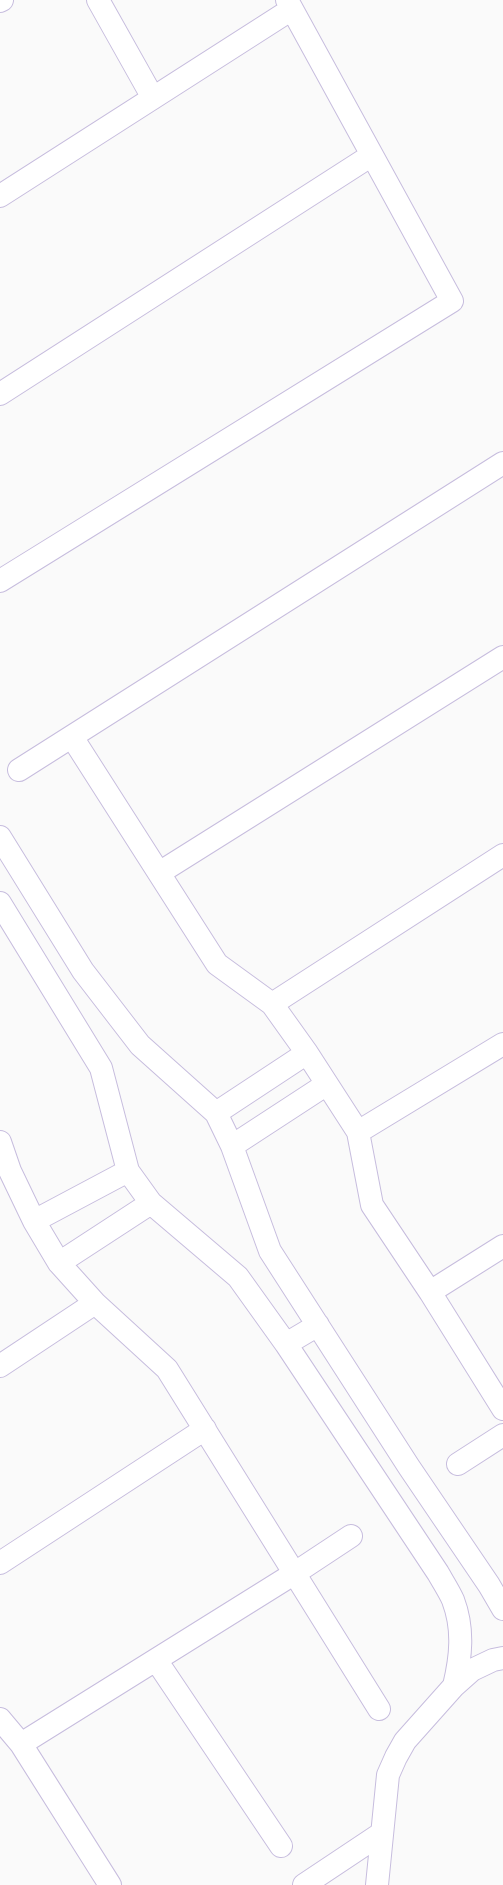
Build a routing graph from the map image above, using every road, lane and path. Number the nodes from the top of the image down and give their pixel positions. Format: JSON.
{"nodes":[{"id":1,"x":98,"y":0,"type":"edge"},
{"id":2,"x":289,"y":5,"type":"edge"},
{"id":3,"x":153,"y":98,"type":"junction"},
{"id":4,"x":372,"y":155,"type":"junction"},
{"id":5,"x":0,"y":196,"type":"edge"},
{"id":6,"x":0,"y":394,"type":"edge"},
{"id":7,"x":503,"y":463,"type":"edge"},
{"id":8,"x":0,"y":581,"type":"edge"},
{"id":9,"x":503,"y":657,"type":"edge"},
{"id":10,"x":72,"y":737,"type":"junction"},
{"id":11,"x":19,"y":770,"type":"dead end"},
{"id":12,"x":0,"y":837,"type":"edge"},
{"id":13,"x":503,"y":855,"type":"edge"},
{"id":14,"x":158,"y":873,"type":"junction"},
{"id":15,"x":0,"y":904,"type":"edge"},
{"id":16,"x":83,"y":971,"type":"junction"},
{"id":17,"x":53,"y":988,"type":"junction"},
{"id":18,"x":272,"y":1004,"type":"junction"},
{"id":19,"x":503,"y":1044,"type":"edge"},
{"id":20,"x":307,"y":1054,"type":"junction"},
{"id":21,"x":327,"y":1084,"type":"junction"},
{"id":22,"x":216,"y":1113,"type":"junction"},
{"id":23,"x":358,"y":1132,"type":"junction"},
{"id":24,"x":0,"y":1142,"type":"edge"},
{"id":25,"x":232,"y":1146,"type":"junction"},
{"id":26,"x":128,"y":1171,"type":"junction"},
{"id":27,"x":5,"y":1174,"type":"edge"},
{"id":28,"x":151,"y":1203,"type":"junction"},
{"id":29,"x":34,"y":1221,"type":"junction"},
{"id":30,"x":503,"y":1246,"type":"edge"},
{"id":31,"x":59,"y":1263,"type":"junction"},
{"id":32,"x":430,"y":1292,"type":"junction"},
{"id":33,"x":95,"y":1303,"type":"junction"},
{"id":34,"x":318,"y":1325,"type":"junction"},
{"id":35,"x":286,"y":1344,"type":"junction"},
{"id":36,"x":0,"y":1366,"type":"edge"},
{"id":37,"x":503,"y":1409,"type":"edge"},
{"id":38,"x":205,"y":1429,"type":"junction"},
{"id":39,"x":503,"y":1434,"type":"edge"},
{"id":40,"x":458,"y":1464,"type":"dead end"},
{"id":41,"x":408,"y":1468,"type":"junction"},
{"id":42,"x":378,"y":1484,"type":"junction"},
{"id":43,"x":351,"y":1536,"type":"dead end"},
{"id":44,"x":0,"y":1563,"type":"edge"},
{"id":45,"x":295,"y":1573,"type":"junction"},
{"id":46,"x":503,"y":1609,"type":"edge"},
{"id":47,"x":503,"y":1658,"type":"edge"},
{"id":48,"x":156,"y":1660,"type":"junction"},
{"id":49,"x":454,"y":1686,"type":"junction"},
{"id":50,"x":379,"y":1709,"type":"dead end"},
{"id":51,"x":0,"y":1718,"type":"edge"},
{"id":52,"x":20,"y":1744,"type":"junction"},
{"id":53,"x":382,"y":1833,"type":"junction"},
{"id":54,"x":281,"y":1846,"type":"dead end"},
{"id":55,"x":110,"y":1885,"type":"edge"},
{"id":56,"x":304,"y":1885,"type":"edge"},
{"id":57,"x":377,"y":1885,"type":"edge"}],
"edges":[{"from":1,"to":3,"type":"street"},
{"from":2,"to":3,"type":"street"},
{"from":2,"to":4,"type":"street"},
{"from":3,"to":5,"type":"street"},
{"from":4,"to":6,"type":"street"},
{"from":4,"to":8,"type":"street"},
{"from":7,"to":10,"type":"street"},
{"from":9,"to":14,"type":"street"},
{"from":10,"to":11,"type":"street"},
{"from":10,"to":14,"type":"street"},
{"from":12,"to":16,"type":"street"},
{"from":13,"to":18,"type":"street"},
{"from":14,"to":18,"type":"street"},
{"from":15,"to":17,"type":"street"},
{"from":16,"to":17,"type":"street"},
{"from":16,"to":22,"type":"street"},
{"from":17,"to":26,"type":"street"},
{"from":18,"to":20,"type":"street"},
{"from":19,"to":23,"type":"street"},
{"from":20,"to":21,"type":"street"},
{"from":20,"to":22,"type":"street"},
{"from":21,"to":23,"type":"street"},
{"from":21,"to":25,"type":"street"},
{"from":22,"to":25,"type":"street"},
{"from":23,"to":32,"type":"street"},
{"from":24,"to":27,"type":"street"},
{"from":25,"to":34,"type":"street"},
{"from":26,"to":28,"type":"street"},
{"from":26,"to":29,"type":"street"},
{"from":27,"to":29,"type":"street"},
{"from":28,"to":31,"type":"street"},
{"from":28,"to":35,"type":"street"},
{"from":29,"to":31,"type":"street"},
{"from":30,"to":32,"type":"street"},
{"from":31,"to":33,"type":"street"},
{"from":32,"to":37,"type":"street"},
{"from":33,"to":36,"type":"street"},
{"from":33,"to":38,"type":"street"},
{"from":34,"to":35,"type":"street"},
{"from":34,"to":41,"type":"street"},
{"from":35,"to":42,"type":"street"},
{"from":38,"to":44,"type":"street"},
{"from":38,"to":45,"type":"street"},
{"from":39,"to":40,"type":"street"},
{"from":41,"to":42,"type":"street"},
{"from":41,"to":46,"type":"street"},
{"from":42,"to":49,"type":"street"},
{"from":43,"to":45,"type":"street"},
{"from":45,"to":48,"type":"street"},
{"from":45,"to":50,"type":"street"},
{"from":47,"to":49,"type":"street"},
{"from":48,"to":52,"type":"street"},
{"from":48,"to":54,"type":"street"},
{"from":49,"to":53,"type":"street"},
{"from":51,"to":52,"type":"street"},
{"from":52,"to":55,"type":"street"},
{"from":53,"to":56,"type":"street"},
{"from":53,"to":57,"type":"street"}]}
